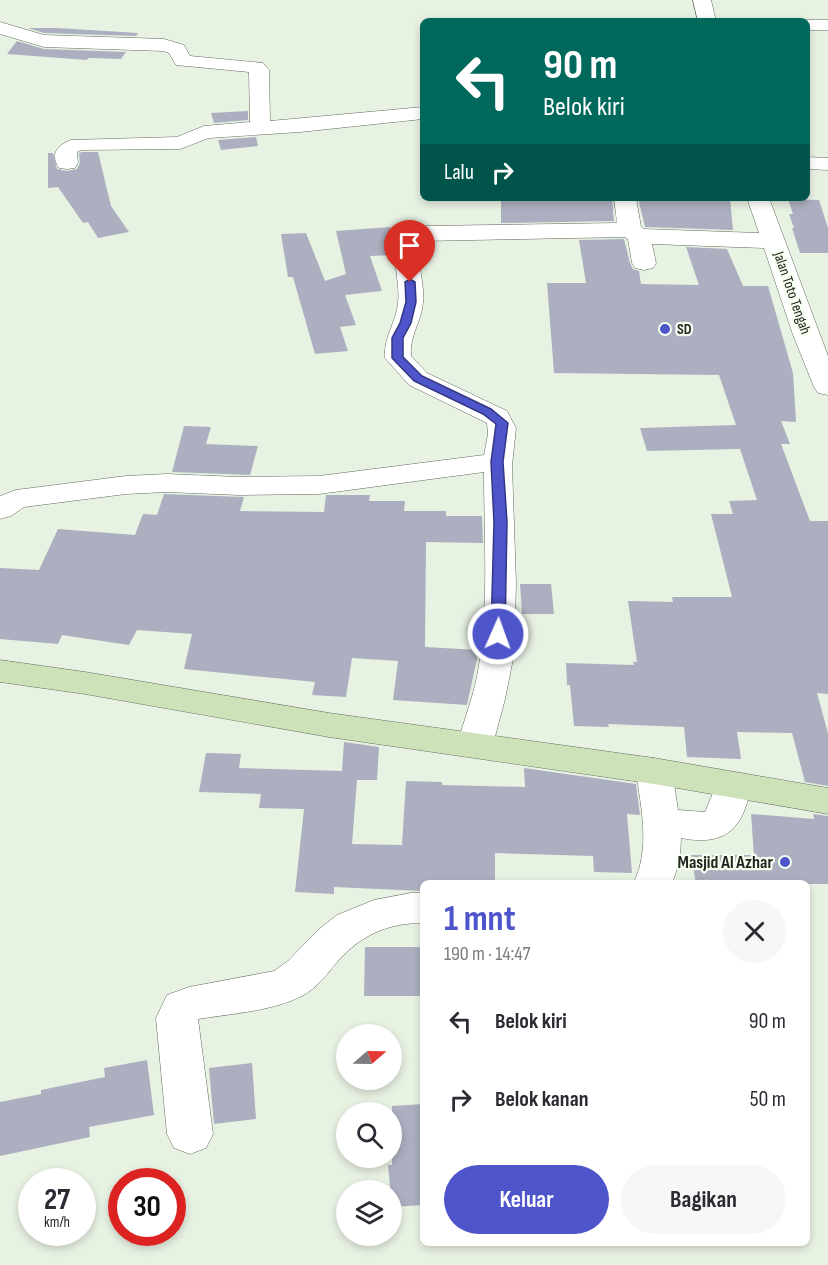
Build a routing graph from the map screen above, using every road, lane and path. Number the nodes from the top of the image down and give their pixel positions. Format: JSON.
{"nodes":[{"id":1,"x":702,"y":0,"type":"edge"},
{"id":2,"x":707,"y":18,"type":"edge"},
{"id":3,"x":810,"y":25,"type":"edge"},
{"id":4,"x":828,"y":26,"type":"edge"},
{"id":5,"x":0,"y":28,"type":"edge"},
{"id":6,"x":420,"y":113,"type":"edge"},
{"id":7,"x":260,"y":128,"type":"junction"},
{"id":8,"x":810,"y":163,"type":"edge"},
{"id":9,"x":67,"y":164,"type":"dead end"},
{"id":10,"x":828,"y":164,"type":"edge"},
{"id":11,"x":626,"y":201,"type":"edge"},
{"id":12,"x":759,"y":201,"type":"edge"},
{"id":13,"x":634,"y":233,"type":"junction"},
{"id":14,"x":773,"y":241,"type":"junction"},
{"id":15,"x":644,"y":263,"type":"dead end"},
{"id":16,"x":828,"y":387,"type":"edge"},
{"id":17,"x":497,"y":462,"type":"junction"},
{"id":18,"x":0,"y":510,"type":"edge"},
{"id":19,"x":0,"y":671,"type":"edge"},
{"id":20,"x":475,"y":744,"type":"junction"},
{"id":21,"x":654,"y":771,"type":"junction"},
{"id":22,"x":733,"y":785,"type":"junction"},
{"id":23,"x":828,"y":801,"type":"edge"},
{"id":24,"x":661,"y":820,"type":"junction"},
{"id":25,"x":655,"y":880,"type":"edge"},
{"id":26,"x":420,"y":908,"type":"edge"},
{"id":27,"x":189,"y":1134,"type":"dead end"}],
"edges":[{"from":1,"to":2,"type":"street"},
{"from":3,"to":4,"type":"street"},
{"from":5,"to":7,"type":"street"},
{"from":6,"to":7,"type":"street"},
{"from":7,"to":9,"type":"street"},
{"from":8,"to":10,"type":"street"},
{"from":11,"to":13,"type":"street"},
{"from":12,"to":14,"type":"street","name":"Jalan Toto Tengah"},
{"from":13,"to":14,"type":"street"},
{"from":13,"to":15,"type":"street"},
{"from":13,"to":17,"type":"street"},
{"from":14,"to":16,"type":"street","name":"Jalan Toto Tengah"},
{"from":17,"to":18,"type":"street"},
{"from":17,"to":20,"type":"street"},
{"from":19,"to":20,"type":"main road"},
{"from":20,"to":21,"type":"main road"},
{"from":21,"to":22,"type":"main road"},
{"from":21,"to":24,"type":"street"},
{"from":22,"to":23,"type":"main road"},
{"from":22,"to":24,"type":"street"},
{"from":24,"to":25,"type":"street"},
{"from":26,"to":27,"type":"street"}]}
